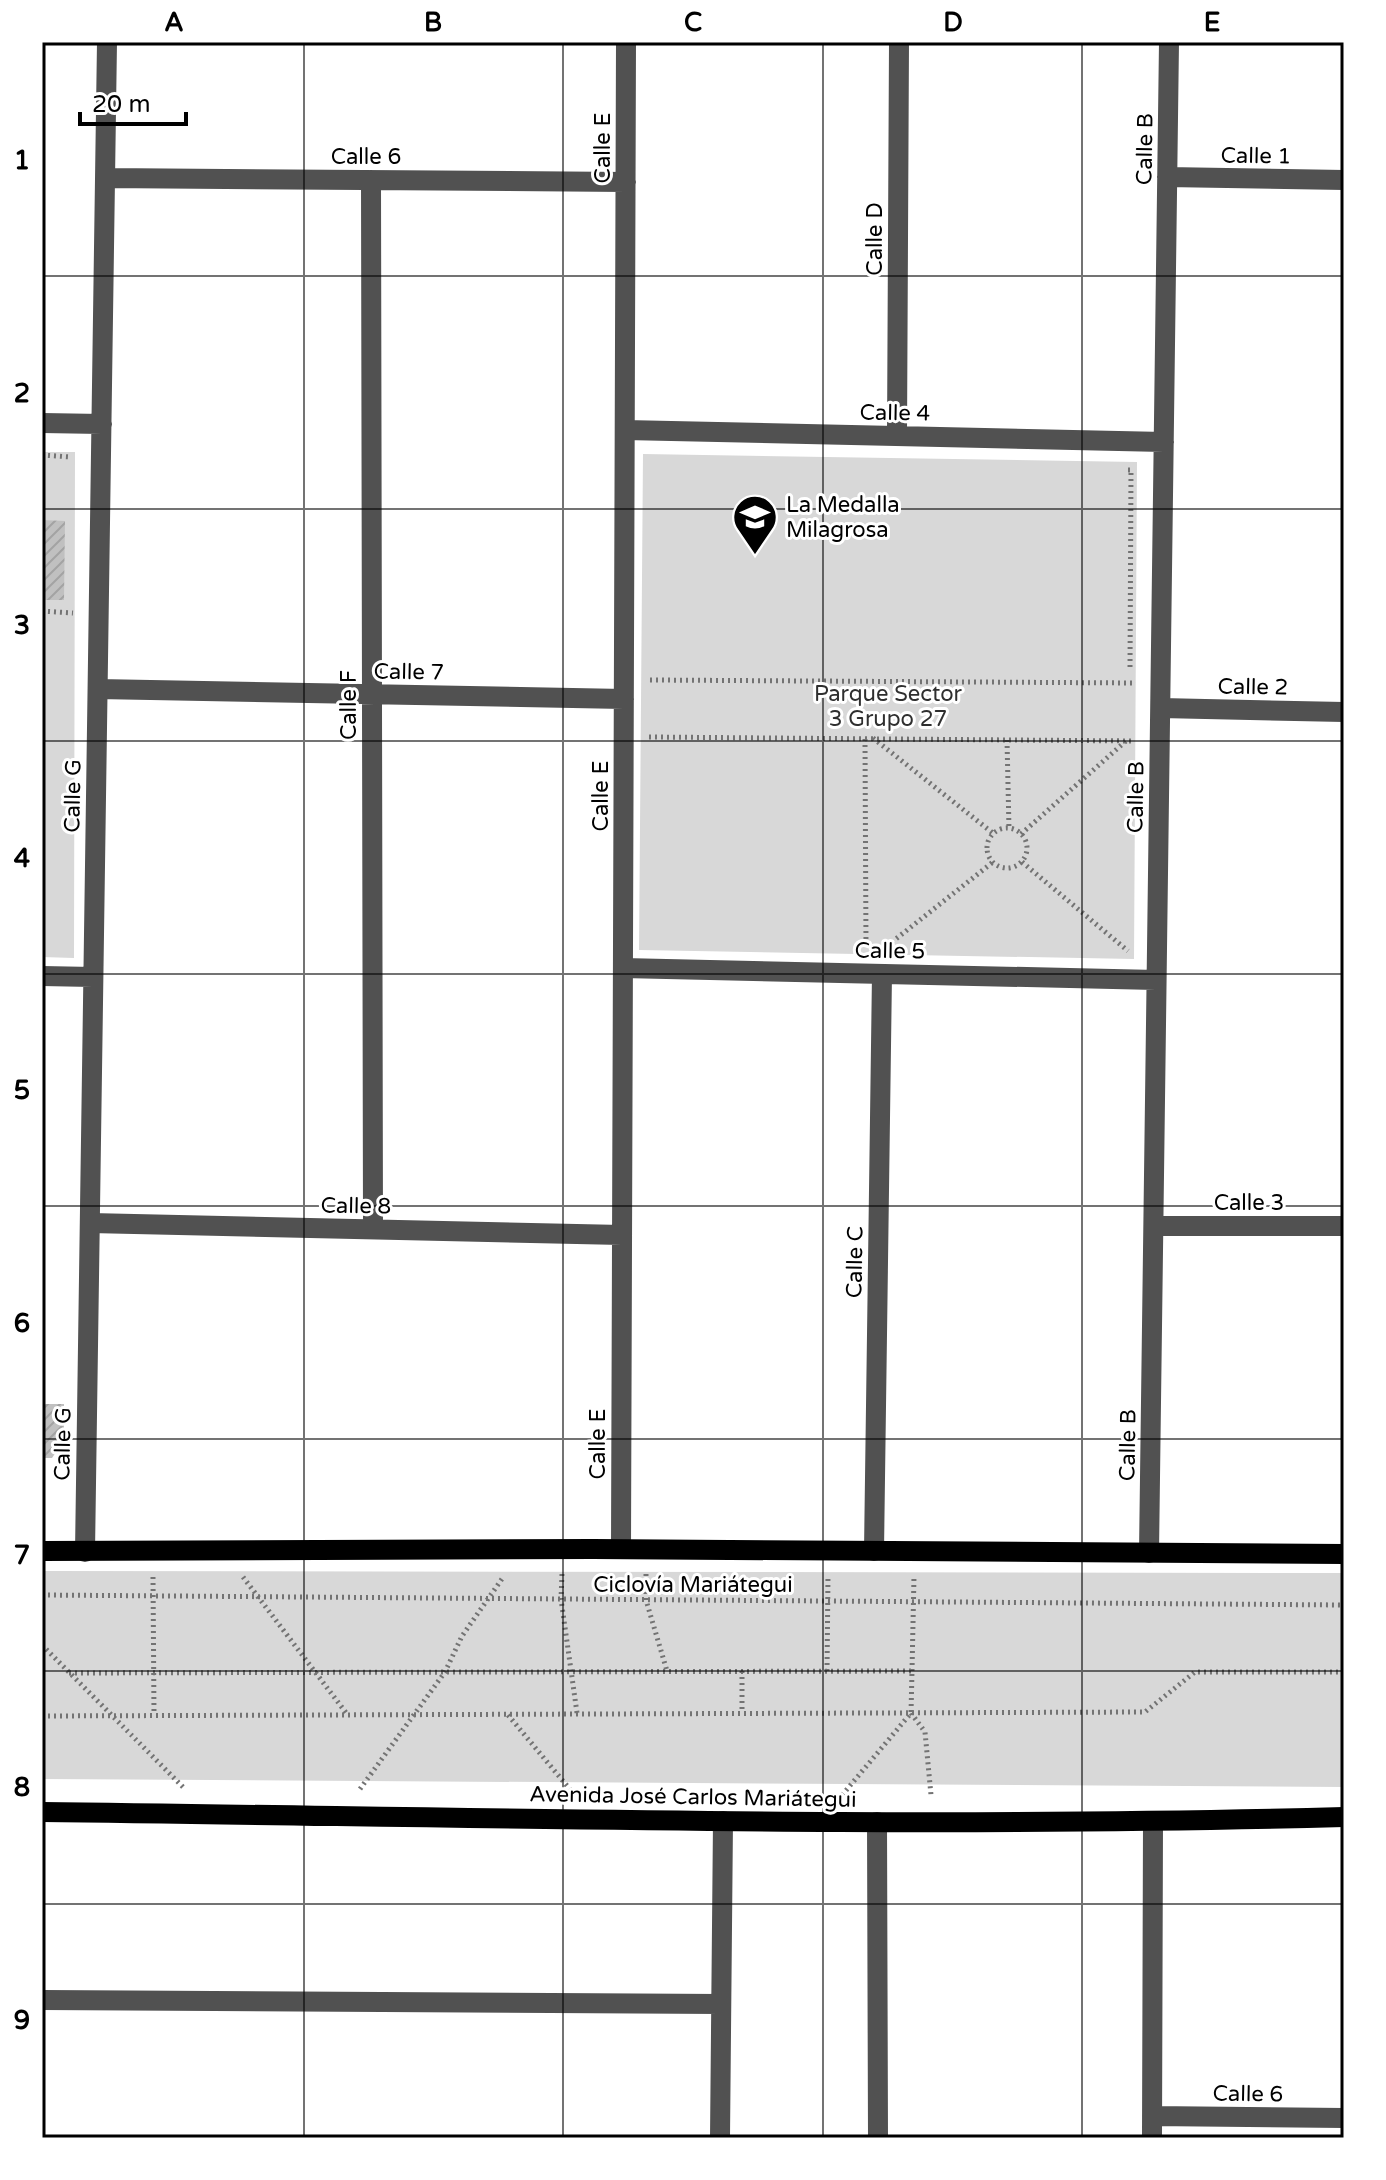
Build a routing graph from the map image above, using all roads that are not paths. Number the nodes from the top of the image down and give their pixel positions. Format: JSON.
{"nodes":[{"id":1,"x":107,"y":42,"type":"edge"},
{"id":2,"x":626,"y":42,"type":"edge"},
{"id":3,"x":899,"y":42,"type":"edge"},
{"id":4,"x":1169,"y":42,"type":"edge"},
{"id":5,"x":1167,"y":177,"type":"junction"},
{"id":6,"x":106,"y":178,"type":"junction"},
{"id":7,"x":371,"y":180,"type":"junction"},
{"id":8,"x":1344,"y":180,"type":"edge"},
{"id":9,"x":626,"y":182,"type":"junction"},
{"id":10,"x":42,"y":423,"type":"edge"},
{"id":11,"x":102,"y":424,"type":"junction"},
{"id":12,"x":625,"y":430,"type":"junction"},
{"id":13,"x":897,"y":436,"type":"junction"},
{"id":14,"x":1164,"y":442,"type":"junction"},
{"id":15,"x":98,"y":689,"type":"junction"},
{"id":16,"x":372,"y":694,"type":"junction"},
{"id":17,"x":624,"y":699,"type":"junction"},
{"id":18,"x":1161,"y":708,"type":"junction"},
{"id":19,"x":1344,"y":712,"type":"edge"},
{"id":20,"x":623,"y":968,"type":"junction"},
{"id":21,"x":874,"y":973,"type":"junction"},
{"id":22,"x":42,"y":976,"type":"edge"},
{"id":23,"x":93,"y":977,"type":"junction"},
{"id":24,"x":1156,"y":980,"type":"junction"},
{"id":25,"x":90,"y":1223,"type":"junction"},
{"id":26,"x":1154,"y":1226,"type":"junction"},
{"id":27,"x":1344,"y":1226,"type":"edge"},
{"id":28,"x":373,"y":1229,"type":"junction"},
{"id":29,"x":622,"y":1235,"type":"junction"},
{"id":30,"x":621,"y":1549,"type":"junction"},
{"id":31,"x":42,"y":1551,"type":"edge"},
{"id":32,"x":874,"y":1551,"type":"junction"},
{"id":33,"x":85,"y":1552,"type":"junction"},
{"id":34,"x":1149,"y":1553,"type":"junction"},
{"id":35,"x":1344,"y":1554,"type":"edge"},
{"id":36,"x":42,"y":1812,"type":"edge"},
{"id":37,"x":1344,"y":1817,"type":"edge"},
{"id":38,"x":723,"y":1821,"type":"junction"},
{"id":39,"x":877,"y":1822,"type":"junction"},
{"id":40,"x":1153,"y":1822,"type":"junction"},
{"id":41,"x":42,"y":2000,"type":"edge"},
{"id":42,"x":721,"y":2004,"type":"junction"},
{"id":43,"x":1152,"y":2116,"type":"junction"},
{"id":44,"x":1344,"y":2118,"type":"edge"},
{"id":45,"x":720,"y":2138,"type":"edge"},
{"id":46,"x":878,"y":2138,"type":"edge"},
{"id":47,"x":1152,"y":2138,"type":"edge"}],
"edges":[{"from":1,"to":6,"type":"street","name":"Calle G"},
{"from":2,"to":9,"type":"street","name":"Calle E"},
{"from":3,"to":13,"type":"street","name":"Calle D"},
{"from":4,"to":5,"type":"street","name":"Calle B"},
{"from":5,"to":8,"type":"street","name":"Calle 1"},
{"from":5,"to":14,"type":"street","name":"Calle B"},
{"from":6,"to":7,"type":"street","name":"Calle 6"},
{"from":6,"to":11,"type":"street","name":"Calle G"},
{"from":7,"to":9,"type":"street","name":"Calle 6"},
{"from":7,"to":16,"type":"street","name":"Calle F"},
{"from":9,"to":12,"type":"street","name":"Calle E"},
{"from":10,"to":11,"type":"street"},
{"from":11,"to":15,"type":"street","name":"Calle G"},
{"from":12,"to":13,"type":"street","name":"Calle 4"},
{"from":12,"to":17,"type":"street","name":"Calle E"},
{"from":13,"to":14,"type":"street","name":"Calle 4"},
{"from":14,"to":18,"type":"street","name":"Calle B"},
{"from":15,"to":16,"type":"street","name":"Calle 7"},
{"from":15,"to":23,"type":"street","name":"Calle G"},
{"from":16,"to":17,"type":"street","name":"Calle 7"},
{"from":16,"to":28,"type":"street","name":"Calle F"},
{"from":17,"to":20,"type":"street","name":"Calle E"},
{"from":18,"to":19,"type":"street","name":"Calle 2"},
{"from":18,"to":24,"type":"street","name":"Calle B"},
{"from":20,"to":21,"type":"street","name":"Calle 5"},
{"from":20,"to":29,"type":"street","name":"Calle E"},
{"from":21,"to":24,"type":"street","name":"Calle 5"},
{"from":21,"to":32,"type":"street","name":"Calle C"},
{"from":22,"to":23,"type":"street"},
{"from":23,"to":25,"type":"street","name":"Calle G"},
{"from":24,"to":26,"type":"street","name":"Calle B"},
{"from":25,"to":28,"type":"street","name":"Calle 8"},
{"from":25,"to":33,"type":"street","name":"Calle G"},
{"from":26,"to":27,"type":"street","name":"Calle 3"},
{"from":26,"to":34,"type":"street","name":"Calle B"},
{"from":28,"to":29,"type":"street","name":"Calle 8"},
{"from":29,"to":30,"type":"street","name":"Calle E"},
{"from":30,"to":32,"type":"main road"},
{"from":30,"to":33,"type":"main road"},
{"from":31,"to":33,"type":"main road"},
{"from":32,"to":34,"type":"main road"},
{"from":34,"to":35,"type":"main road"},
{"from":36,"to":38,"type":"main road","name":"Avenida José Carlos Mariátegui"},
{"from":37,"to":40,"type":"main road","name":"Avenida José Carlos Mariátegui"},
{"from":38,"to":39,"type":"main road","name":"Avenida José Carlos Mariátegui"},
{"from":38,"to":42,"type":"street"},
{"from":39,"to":40,"type":"main road","name":"Avenida José Carlos Mariátegui"},
{"from":39,"to":46,"type":"street"},
{"from":40,"to":43,"type":"street"},
{"from":41,"to":42,"type":"street"},
{"from":42,"to":45,"type":"street"},
{"from":43,"to":44,"type":"street","name":"Calle 6"},
{"from":43,"to":47,"type":"street"}]}
